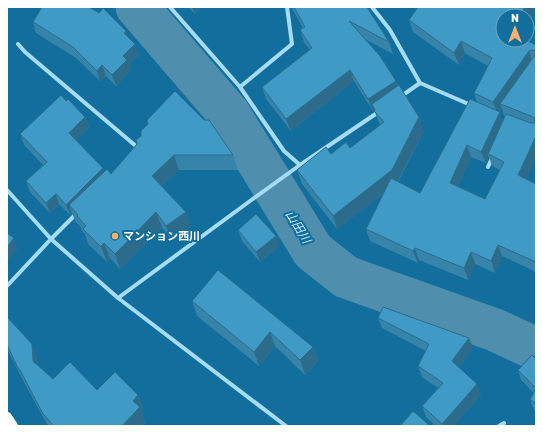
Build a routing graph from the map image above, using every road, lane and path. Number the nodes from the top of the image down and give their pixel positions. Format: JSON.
{"nodes":[{"id":1,"x":170,"y":7,"type":"edge"},
{"id":2,"x":287,"y":7,"type":"edge"},
{"id":3,"x":372,"y":7,"type":"edge"},
{"id":4,"x":18,"y":44,"type":"dead end"},
{"id":5,"x":420,"y":83,"type":"junction"},
{"id":6,"x":240,"y":87,"type":"junction"},
{"id":7,"x":395,"y":100,"type":"edge"},
{"id":8,"x":477,"y":108,"type":"edge"},
{"id":9,"x":382,"y":109,"type":"edge"},
{"id":10,"x":140,"y":141,"type":"edge"},
{"id":11,"x":137,"y":147,"type":"junction"},
{"id":12,"x":134,"y":153,"type":"edge"},
{"id":13,"x":494,"y":154,"type":"edge"},
{"id":14,"x":300,"y":164,"type":"junction"},
{"id":15,"x":488,"y":167,"type":"edge"},
{"id":16,"x":7,"y":190,"type":"edge"},
{"id":17,"x":78,"y":212,"type":"edge"},
{"id":18,"x":51,"y":239,"type":"junction"},
{"id":19,"x":7,"y":286,"type":"edge"},
{"id":20,"x":118,"y":298,"type":"junction"},
{"id":21,"x":7,"y":417,"type":"edge"},
{"id":22,"x":504,"y":423,"type":"dead end"},
{"id":23,"x":13,"y":426,"type":"edge"},
{"id":24,"x":286,"y":426,"type":"edge"},
{"id":25,"x":499,"y":426,"type":"edge"}],
"edges":[{"from":1,"to":6,"type":"street"},
{"from":2,"to":6,"type":"street"},
{"from":3,"to":5,"type":"street"},
{"from":4,"to":11,"type":"street"},
{"from":5,"to":7,"type":"street"},
{"from":5,"to":8,"type":"street"},
{"from":6,"to":14,"type":"street"},
{"from":9,"to":14,"type":"street"},
{"from":10,"to":11,"type":"street"},
{"from":11,"to":12,"type":"street"},
{"from":13,"to":15,"type":"street"},
{"from":14,"to":20,"type":"street"},
{"from":16,"to":18,"type":"street"},
{"from":17,"to":18,"type":"street"},
{"from":18,"to":19,"type":"street"},
{"from":18,"to":20,"type":"street"},
{"from":20,"to":24,"type":"street"},
{"from":21,"to":23,"type":"main road"},
{"from":22,"to":25,"type":"street"}]}
